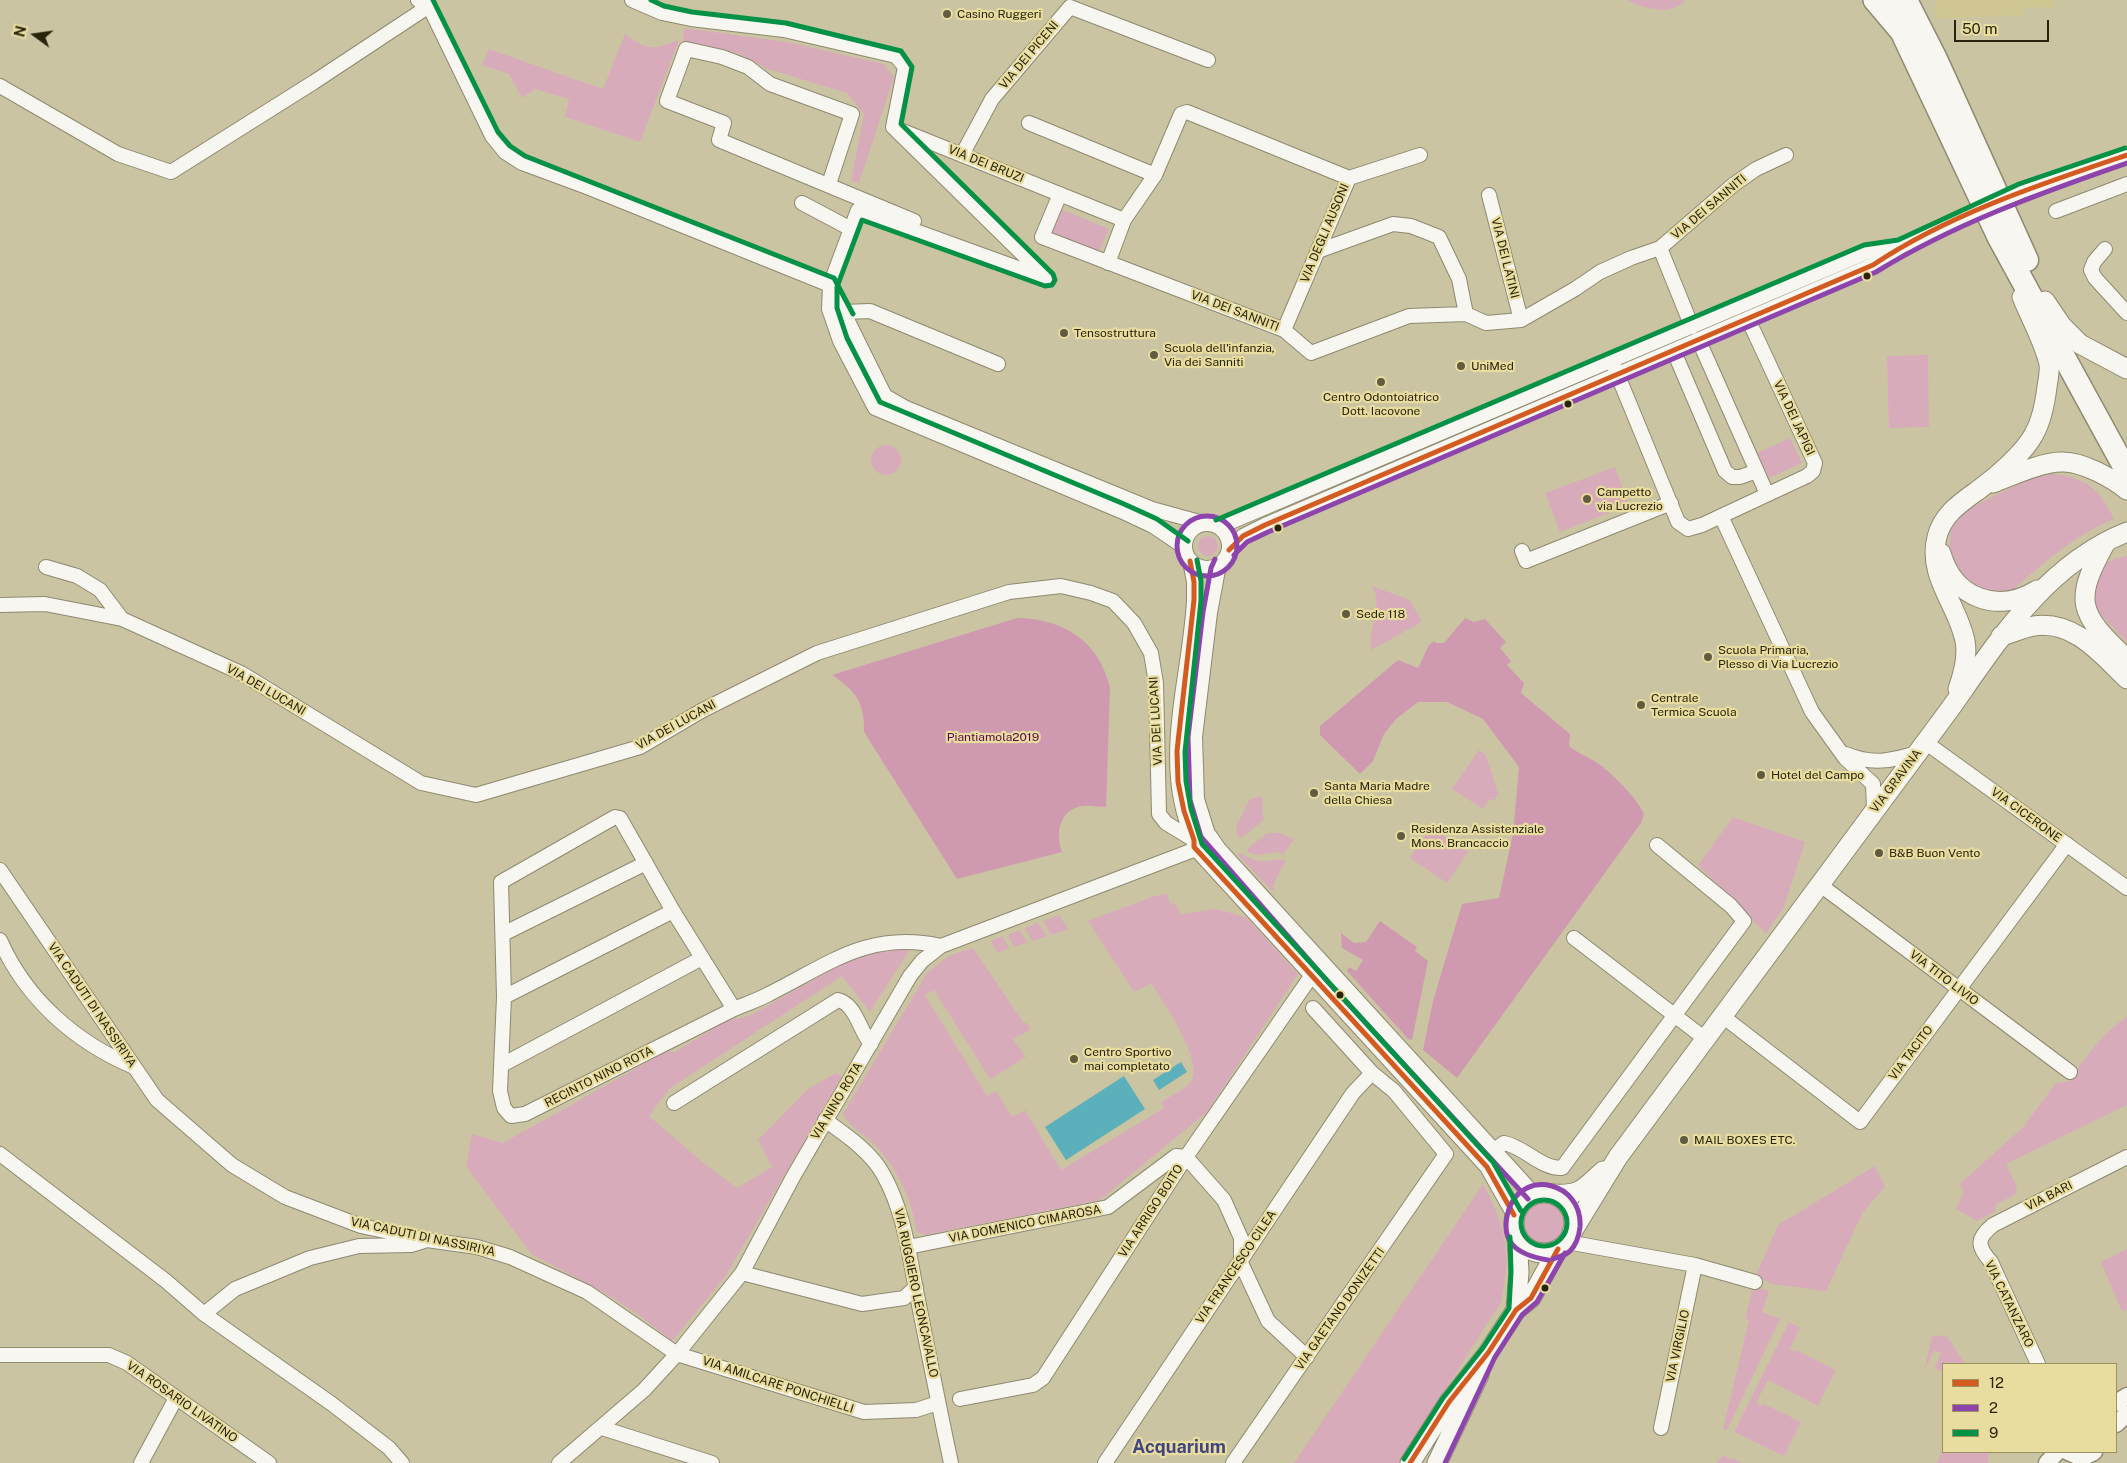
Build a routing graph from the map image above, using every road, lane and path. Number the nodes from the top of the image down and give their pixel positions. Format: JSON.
{"nodes":[{"id":1,"x":632,"y":0,"type":"edge"},
{"id":2,"x":1874,"y":0,"type":"edge"},
{"id":3,"x":1890,"y":0,"type":"edge"},
{"id":4,"x":1906,"y":0,"type":"edge"},
{"id":5,"x":1919,"y":0,"type":"edge"},
{"id":6,"x":424,"y":3,"type":"edge"},
{"id":7,"x":1904,"y":37,"type":"junction"},
{"id":8,"x":1936,"y":59,"type":"junction"},
{"id":9,"x":1208,"y":60,"type":"dead end"},
{"id":10,"x":0,"y":86,"type":"edge"},
{"id":11,"x":1029,"y":123,"type":"dead end"},
{"id":12,"x":893,"y":127,"type":"junction"},
{"id":13,"x":962,"y":154,"type":"junction"},
{"id":14,"x":1786,"y":155,"type":"dead end"},
{"id":15,"x":2127,"y":155,"type":"edge"},
{"id":16,"x":1420,"y":156,"type":"dead end"},
{"id":17,"x":1155,"y":174,"type":"junction"},
{"id":18,"x":1349,"y":178,"type":"junction"},
{"id":19,"x":829,"y":184,"type":"junction"},
{"id":20,"x":2127,"y":184,"type":"edge"},
{"id":21,"x":1060,"y":194,"type":"junction"},
{"id":22,"x":1489,"y":196,"type":"dead end"},
{"id":23,"x":802,"y":203,"type":"dead end"},
{"id":24,"x":2056,"y":211,"type":"dead end"},
{"id":25,"x":1124,"y":220,"type":"junction"},
{"id":26,"x":851,"y":229,"type":"junction"},
{"id":27,"x":1999,"y":238,"type":"junction"},
{"id":28,"x":1900,"y":247,"type":"junction"},
{"id":29,"x":1660,"y":248,"type":"junction"},
{"id":30,"x":2105,"y":249,"type":"dead end"},
{"id":31,"x":1318,"y":250,"type":"junction"},
{"id":32,"x":1108,"y":263,"type":"junction"},
{"id":33,"x":1048,"y":279,"type":"junction"},
{"id":34,"x":830,"y":285,"type":"junction"},
{"id":35,"x":2045,"y":301,"type":"junction"},
{"id":36,"x":1734,"y":309,"type":"junction"},
{"id":37,"x":843,"y":312,"type":"junction"},
{"id":38,"x":2127,"y":313,"type":"edge"},
{"id":39,"x":1466,"y":314,"type":"junction"},
{"id":40,"x":1521,"y":320,"type":"junction"},
{"id":41,"x":1744,"y":321,"type":"junction"},
{"id":42,"x":1692,"y":327,"type":"junction"},
{"id":43,"x":1284,"y":330,"type":"junction"},
{"id":44,"x":2055,"y":339,"type":"junction"},
{"id":45,"x":1703,"y":350,"type":"dead end"},
{"id":46,"x":1612,"y":361,"type":"junction"},
{"id":47,"x":1678,"y":362,"type":"dead end"},
{"id":48,"x":998,"y":364,"type":"dead end"},
{"id":49,"x":2127,"y":370,"type":"edge"},
{"id":50,"x":1617,"y":374,"type":"junction"},
{"id":51,"x":1474,"y":419,"type":"junction"},
{"id":52,"x":935,"y":427,"type":"junction"},
{"id":53,"x":1482,"y":432,"type":"junction"},
{"id":54,"x":987,"y":448,"type":"junction"},
{"id":55,"x":1402,"y":450,"type":"junction"},
{"id":56,"x":1407,"y":464,"type":"junction"},
{"id":57,"x":1757,"y":471,"type":"junction"},
{"id":58,"x":2127,"y":472,"type":"edge"},
{"id":59,"x":1982,"y":488,"type":"junction"},
{"id":60,"x":2127,"y":490,"type":"edge"},
{"id":61,"x":1767,"y":494,"type":"junction"},
{"id":62,"x":1126,"y":498,"type":"junction"},
{"id":63,"x":1671,"y":503,"type":"junction"},
{"id":64,"x":1121,"y":511,"type":"junction"},
{"id":65,"x":1721,"y":516,"type":"junction"},
{"id":66,"x":1203,"y":523,"type":"junction"},
{"id":67,"x":1219,"y":527,"type":"junction"},
{"id":68,"x":2127,"y":532,"type":"edge"},
{"id":69,"x":1937,"y":537,"type":"junction"},
{"id":70,"x":2106,"y":542,"type":"junction"},
{"id":71,"x":1184,"y":547,"type":"junction"},
{"id":72,"x":1522,"y":550,"type":"dead end"},
{"id":73,"x":1226,"y":556,"type":"junction"},
{"id":74,"x":1190,"y":561,"type":"junction"},
{"id":75,"x":46,"y":567,"type":"dead end"},
{"id":76,"x":2046,"y":585,"type":"junction"},
{"id":77,"x":0,"y":605,"type":"edge"},
{"id":78,"x":122,"y":619,"type":"junction"},
{"id":79,"x":1193,"y":621,"type":"junction"},
{"id":80,"x":1210,"y":623,"type":"junction"},
{"id":81,"x":2001,"y":636,"type":"junction"},
{"id":82,"x":2127,"y":659,"type":"edge"},
{"id":83,"x":2127,"y":679,"type":"edge"},
{"id":84,"x":1950,"y":709,"type":"junction"},
{"id":85,"x":1921,"y":748,"type":"junction"},
{"id":86,"x":1840,"y":752,"type":"junction"},
{"id":87,"x":1874,"y":810,"type":"junction"},
{"id":88,"x":1183,"y":812,"type":"junction"},
{"id":89,"x":1166,"y":822,"type":"junction"},
{"id":90,"x":1210,"y":836,"type":"junction"},
{"id":91,"x":2067,"y":844,"type":"junction"},
{"id":92,"x":1657,"y":845,"type":"dead end"},
{"id":93,"x":1197,"y":847,"type":"junction"},
{"id":94,"x":646,"y":863,"type":"junction"},
{"id":95,"x":0,"y":870,"type":"edge"},
{"id":96,"x":1819,"y":884,"type":"junction"},
{"id":97,"x":2127,"y":888,"type":"edge"},
{"id":98,"x":673,"y":910,"type":"junction"},
{"id":99,"x":503,"y":934,"type":"junction"},
{"id":100,"x":1574,"y":938,"type":"dead end"},
{"id":101,"x":0,"y":940,"type":"edge"},
{"id":102,"x":941,"y":946,"type":"junction"},
{"id":103,"x":702,"y":958,"type":"junction"},
{"id":104,"x":1312,"y":975,"type":"junction"},
{"id":105,"x":1334,"y":978,"type":"junction"},
{"id":106,"x":1325,"y":989,"type":"junction"},
{"id":107,"x":1958,"y":989,"type":"junction"},
{"id":108,"x":504,"y":997,"type":"junction"},
{"id":109,"x":1313,"y":1008,"type":"dead end"},
{"id":110,"x":734,"y":1009,"type":"junction"},
{"id":111,"x":1674,"y":1014,"type":"junction"},
{"id":112,"x":1721,"y":1015,"type":"junction"},
{"id":113,"x":1704,"y":1038,"type":"junction"},
{"id":114,"x":871,"y":1044,"type":"junction"},
{"id":115,"x":502,"y":1065,"type":"junction"},
{"id":116,"x":135,"y":1068,"type":"junction"},
{"id":117,"x":2070,"y":1072,"type":"dead end"},
{"id":118,"x":1372,"y":1073,"type":"junction"},
{"id":119,"x":674,"y":1103,"type":"dead end"},
{"id":120,"x":825,"y":1120,"type":"junction"},
{"id":121,"x":1494,"y":1150,"type":"junction"},
{"id":122,"x":0,"y":1154,"type":"edge"},
{"id":123,"x":2127,"y":1157,"type":"edge"},
{"id":124,"x":1186,"y":1158,"type":"junction"},
{"id":125,"x":1615,"y":1160,"type":"junction"},
{"id":126,"x":1534,"y":1194,"type":"junction"},
{"id":127,"x":1554,"y":1194,"type":"junction"},
{"id":128,"x":1514,"y":1216,"type":"junction"},
{"id":129,"x":1517,"y":1237,"type":"junction"},
{"id":130,"x":427,"y":1240,"type":"junction"},
{"id":131,"x":1566,"y":1241,"type":"junction"},
{"id":132,"x":1980,"y":1243,"type":"joint"},
{"id":133,"x":908,"y":1247,"type":"junction"},
{"id":134,"x":1241,"y":1262,"type":"junction"},
{"id":135,"x":1696,"y":1265,"type":"junction"},
{"id":136,"x":742,"y":1273,"type":"junction"},
{"id":137,"x":1755,"y":1282,"type":"dead end"},
{"id":138,"x":916,"y":1287,"type":"junction"},
{"id":139,"x":1516,"y":1310,"type":"junction"},
{"id":140,"x":204,"y":1314,"type":"junction"},
{"id":141,"x":677,"y":1354,"type":"junction"},
{"id":142,"x":1488,"y":1354,"type":"junction"},
{"id":143,"x":0,"y":1355,"type":"edge"},
{"id":144,"x":1307,"y":1357,"type":"junction"},
{"id":145,"x":2038,"y":1363,"type":"edge"},
{"id":146,"x":176,"y":1398,"type":"junction"},
{"id":147,"x":960,"y":1399,"type":"dead end"},
{"id":148,"x":938,"y":1403,"type":"junction"},
{"id":149,"x":2127,"y":1414,"type":"edge"},
{"id":150,"x":2117,"y":1423,"type":"edge"},
{"id":151,"x":602,"y":1428,"type":"junction"},
{"id":152,"x":1662,"y":1428,"type":"dead end"},
{"id":153,"x":2056,"y":1453,"type":"edge"},
{"id":154,"x":2093,"y":1453,"type":"edge"},
{"id":155,"x":2072,"y":1457,"type":"edge"},
{"id":156,"x":141,"y":1463,"type":"edge"},
{"id":157,"x":269,"y":1463,"type":"edge"},
{"id":158,"x":402,"y":1463,"type":"edge"},
{"id":159,"x":559,"y":1463,"type":"edge"},
{"id":160,"x":712,"y":1463,"type":"edge"},
{"id":161,"x":951,"y":1463,"type":"edge"},
{"id":162,"x":1104,"y":1463,"type":"edge"},
{"id":163,"x":1233,"y":1463,"type":"edge"},
{"id":164,"x":1410,"y":1463,"type":"edge"},
{"id":165,"x":1437,"y":1463,"type":"edge"},
{"id":166,"x":2047,"y":1463,"type":"edge"}],
"edges":[{"from":1,"to":12,"type":"street"},
{"from":2,"to":7,"type":"main road"},
{"from":3,"to":7,"type":"highway"},
{"from":4,"to":8,"type":"highway"},
{"from":5,"to":8,"type":"main road"},
{"from":6,"to":10,"type":"street"},
{"from":6,"to":34,"type":"street"},
{"from":7,"to":27,"type":"highway"},
{"from":8,"to":35,"type":"highway"},
{"from":9,"to":13,"type":"street","name":"VIA DEI PICENI"},
{"from":11,"to":17,"type":"street"},
{"from":12,"to":13,"type":"street","name":"VIA DEI BRUZI"},
{"from":12,"to":33,"type":"street","name":"VIA DEI BRUZI"},
{"from":13,"to":21,"type":"street","name":"VIA DEI BRUZI"},
{"from":14,"to":29,"type":"street","name":"VIA DEI SANNITI"},
{"from":15,"to":28,"type":"street","bridge":true},
{"from":16,"to":18,"type":"street","name":"VIA DEGLI AUSONI"},
{"from":17,"to":18,"type":"street"},
{"from":17,"to":25,"type":"street"},
{"from":18,"to":31,"type":"street","name":"VIA DEGLI AUSONI"},
{"from":19,"to":19,"type":"street"},
{"from":19,"to":33,"type":"street"},
{"from":20,"to":24,"type":"street"},
{"from":21,"to":25,"type":"street","name":"VIA DEI BRUZI"},
{"from":21,"to":32,"type":"street","name":"VIA DEI SANNITI"},
{"from":22,"to":40,"type":"street","name":"VIA DEI LATINI"},
{"from":23,"to":26,"type":"street"},
{"from":25,"to":32,"type":"street"},
{"from":26,"to":33,"type":"street"},
{"from":26,"to":34,"type":"street"},
{"from":27,"to":44,"type":"highway"},
{"from":27,"to":59,"type":"main road"},
{"from":28,"to":36,"type":"street"},
{"from":28,"to":41,"type":"street"},
{"from":29,"to":40,"type":"street","name":"VIA DEI SANNITI"},
{"from":29,"to":42,"type":"street","name":"VIA DEI SANNITI"},
{"from":30,"to":38,"type":"street"},
{"from":31,"to":39,"type":"street"},
{"from":31,"to":43,"type":"street","name":"VIA DEGLI AUSONI"},
{"from":32,"to":43,"type":"street","name":"VIA DEI SANNITI"},
{"from":34,"to":37,"type":"street"},
{"from":34,"to":52,"type":"street"},
{"from":35,"to":44,"type":"highway"},
{"from":35,"to":49,"type":"main road"},
{"from":36,"to":41,"type":"street"},
{"from":36,"to":42,"type":"street"},
{"from":37,"to":48,"type":"street"},
{"from":37,"to":52,"type":"street"},
{"from":39,"to":40,"type":"street","name":"VIA DEI SANNITI"},
{"from":39,"to":43,"type":"street","name":"VIA DEI SANNITI"},
{"from":41,"to":50,"type":"street"},
{"from":41,"to":61,"type":"street","name":"VIA DEI JAPIGI"},
{"from":42,"to":46,"type":"street"},
{"from":44,"to":58,"type":"highway"},
{"from":45,"to":57,"type":"street"},
{"from":46,"to":50,"type":"street"},
{"from":46,"to":51,"type":"street"},
{"from":47,"to":57,"type":"street"},
{"from":50,"to":53,"type":"street"},
{"from":50,"to":63,"type":"street"},
{"from":51,"to":53,"type":"street"},
{"from":51,"to":55,"type":"street"},
{"from":52,"to":54,"type":"street"},
{"from":53,"to":56,"type":"street"},
{"from":54,"to":62,"type":"street"},
{"from":54,"to":64,"type":"street"},
{"from":55,"to":56,"type":"street"},
{"from":55,"to":67,"type":"street"},
{"from":56,"to":73,"type":"street"},
{"from":57,"to":61,"type":"street"},
{"from":59,"to":60,"type":"main road"},
{"from":59,"to":69,"type":"main road"},
{"from":61,"to":65,"type":"street","name":"VIA DEI JAPIGI"},
{"from":62,"to":64,"type":"street"},
{"from":62,"to":66,"type":"street"},
{"from":63,"to":65,"type":"street","name":"VIA DEI JAPIGI"},
{"from":63,"to":72,"type":"street"},
{"from":64,"to":71,"type":"street"},
{"from":65,"to":86,"type":"street"},
{"from":66,"to":67,"type":"street"},
{"from":66,"to":71,"type":"street"},
{"from":67,"to":73,"type":"street"},
{"from":68,"to":70,"type":"main road","name":"VIA GRAVINA"},
{"from":69,"to":76,"type":"main road"},
{"from":69,"to":84,"type":"main road"},
{"from":70,"to":76,"type":"main road","name":"VIA GRAVINA"},
{"from":70,"to":82,"type":"main road"},
{"from":71,"to":74,"type":"street"},
{"from":73,"to":74,"type":"street"},
{"from":73,"to":80,"type":"street"},
{"from":74,"to":79,"type":"street"},
{"from":75,"to":78,"type":"street"},
{"from":76,"to":81,"type":"main road","name":"VIA GRAVINA"},
{"from":77,"to":78,"type":"street","name":"VIA DEI LUCANI"},
{"from":78,"to":89,"type":"street","name":"VIA DEI LUCANI"},
{"from":79,"to":80,"type":"street"},
{"from":79,"to":88,"type":"street"},
{"from":80,"to":90,"type":"street"},
{"from":81,"to":83,"type":"main road"},
{"from":81,"to":84,"type":"main road","name":"VIA GRAVINA"},
{"from":84,"to":85,"type":"main road","name":"VIA GRAVINA"},
{"from":85,"to":86,"type":"street"},
{"from":85,"to":87,"type":"main road","name":"VIA GRAVINA"},
{"from":85,"to":91,"type":"street","name":"VIA CICERONE"},
{"from":86,"to":87,"type":"street"},
{"from":87,"to":96,"type":"main road","name":"VIA GRAVINA"},
{"from":88,"to":89,"type":"street"},
{"from":88,"to":93,"type":"street"},
{"from":89,"to":93,"type":"street"},
{"from":90,"to":93,"type":"street"},
{"from":90,"to":105,"type":"street"},
{"from":91,"to":97,"type":"street","name":"VIA CICERONE"},
{"from":91,"to":107,"type":"street","name":"VIA TACITO"},
{"from":92,"to":111,"type":"street"},
{"from":93,"to":102,"type":"street","name":"VIA NINO ROTA"},
{"from":93,"to":104,"type":"street"},
{"from":94,"to":98,"type":"street","name":"RECINTO NINO ROTA"},
{"from":94,"to":99,"type":"street"},
{"from":94,"to":99,"type":"street","name":"RECINTO NINO ROTA"},
{"from":95,"to":116,"type":"street","name":"VIA CADUTI DI NASSIRIYA"},
{"from":96,"to":107,"type":"street","name":"VIA TITO LIVIO"},
{"from":96,"to":112,"type":"main road","name":"VIA GRAVINA"},
{"from":98,"to":103,"type":"street","name":"RECINTO NINO ROTA"},
{"from":98,"to":108,"type":"street"},
{"from":99,"to":108,"type":"street","name":"RECINTO NINO ROTA"},
{"from":100,"to":111,"type":"street"},
{"from":101,"to":116,"type":"street"},
{"from":102,"to":110,"type":"street","name":"RECINTO NINO ROTA"},
{"from":102,"to":114,"type":"street","name":"VIA NINO ROTA"},
{"from":103,"to":110,"type":"street","name":"RECINTO NINO ROTA"},
{"from":103,"to":115,"type":"street"},
{"from":104,"to":106,"type":"street"},
{"from":104,"to":124,"type":"street","name":"VIA ARRIGO BOITO"},
{"from":105,"to":106,"type":"street"},
{"from":105,"to":121,"type":"street"},
{"from":106,"to":128,"type":"street"},
{"from":107,"to":112,"type":"street","name":"VIA TACITO"},
{"from":107,"to":117,"type":"street","name":"VIA TITO LIVIO"},
{"from":108,"to":115,"type":"street","name":"RECINTO NINO ROTA"},
{"from":109,"to":118,"type":"street"},
{"from":110,"to":115,"type":"street","name":"RECINTO NINO ROTA"},
{"from":111,"to":113,"type":"street"},
{"from":111,"to":121,"type":"street"},
{"from":112,"to":113,"type":"main road","name":"VIA GRAVINA"},
{"from":113,"to":125,"type":"main road","name":"VIA GRAVINA"},
{"from":114,"to":119,"type":"street"},
{"from":114,"to":120,"type":"street","name":"VIA NINO ROTA"},
{"from":116,"to":130,"type":"street","name":"VIA CADUTI DI NASSIRIYA"},
{"from":118,"to":134,"type":"street","name":"VIA FRANCESCO CILEA"},
{"from":118,"to":144,"type":"street","name":"VIA GAETANO DONIZETTI"},
{"from":120,"to":133,"type":"street","name":"VIA RUGGIERO LEONCAVALLO"},
{"from":120,"to":136,"type":"street","name":"VIA NINO ROTA"},
{"from":121,"to":126,"type":"street"},
{"from":122,"to":140,"type":"street"},
{"from":123,"to":132,"type":"street","name":"VIA BARI"},
{"from":124,"to":133,"type":"street","name":"VIA DOMENICO CIMAROSA"},
{"from":124,"to":134,"type":"street"},
{"from":124,"to":147,"type":"street","name":"VIA ARRIGO BOITO"},
{"from":125,"to":127,"type":"main road"},
{"from":125,"to":131,"type":"main road"},
{"from":126,"to":127,"type":"main road"},
{"from":126,"to":128,"type":"main road"},
{"from":127,"to":131,"type":"main road"},
{"from":128,"to":129,"type":"main road"},
{"from":129,"to":131,"type":"main road"},
{"from":129,"to":139,"type":"main road"},
{"from":130,"to":140,"type":"street"},
{"from":130,"to":141,"type":"street","name":"VIA CADUTI DI NASSIRIYA"},
{"from":131,"to":135,"type":"street"},
{"from":131,"to":139,"type":"main road"},
{"from":132,"to":145,"type":"street","name":"VIA CATANZARO"},
{"from":133,"to":138,"type":"street","name":"VIA RUGGIERO LEONCAVALLO"},
{"from":134,"to":144,"type":"street"},
{"from":134,"to":162,"type":"street","name":"VIA FRANCESCO CILEA"},
{"from":135,"to":137,"type":"street"},
{"from":135,"to":152,"type":"street","name":"VIA VIRGILIO"},
{"from":136,"to":138,"type":"street"},
{"from":136,"to":141,"type":"street","name":"VIA NINO ROTA"},
{"from":138,"to":148,"type":"street","name":"VIA RUGGIERO LEONCAVALLO"},
{"from":139,"to":142,"type":"main road"},
{"from":140,"to":158,"type":"street"},
{"from":141,"to":148,"type":"street","name":"VIA AMILCARE PONCHIELLI"},
{"from":141,"to":151,"type":"street","name":"VIA NINO ROTA"},
{"from":142,"to":164,"type":"main road"},
{"from":142,"to":165,"type":"main road"},
{"from":143,"to":146,"type":"street","name":"VIA ROSARIO LIVATINO"},
{"from":144,"to":163,"type":"street","name":"VIA GAETANO DONIZETTI"},
{"from":146,"to":156,"type":"street"},
{"from":146,"to":157,"type":"street","name":"VIA ROSARIO LIVATINO"},
{"from":148,"to":161,"type":"street","name":"VIA RUGGIERO LEONCAVALLO"},
{"from":149,"to":150,"type":"street"},
{"from":151,"to":159,"type":"street","name":"VIA NINO ROTA"},
{"from":151,"to":160,"type":"street"},
{"from":153,"to":166,"type":"street"},
{"from":154,"to":155,"type":"street"}]}
